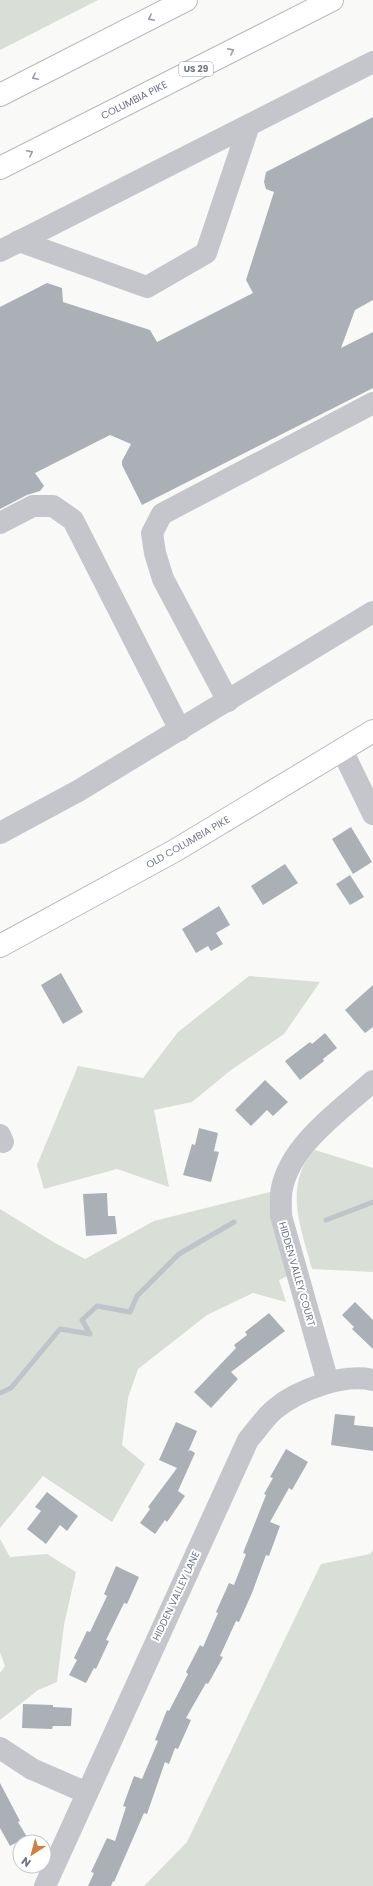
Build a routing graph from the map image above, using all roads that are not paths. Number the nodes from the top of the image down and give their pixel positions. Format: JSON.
{"nodes":[{"id":1,"x":186,"y":0,"type":"edge"},
{"id":2,"x":332,"y":0,"type":"edge"},
{"id":3,"x":373,"y":62,"type":"edge"},
{"id":4,"x":0,"y":95,"type":"edge"},
{"id":5,"x":249,"y":125,"type":"junction"},
{"id":6,"x":0,"y":168,"type":"edge"},
{"id":7,"x":20,"y":241,"type":"junction"},
{"id":8,"x":0,"y":251,"type":"edge"},
{"id":9,"x":373,"y":403,"type":"edge"},
{"id":10,"x":0,"y":523,"type":"edge"},
{"id":11,"x":373,"y":612,"type":"edge"},
{"id":12,"x":228,"y":701,"type":"junction"},
{"id":13,"x":180,"y":730,"type":"junction"},
{"id":14,"x":373,"y":731,"type":"edge"},
{"id":15,"x":342,"y":750,"type":"junction"},
{"id":16,"x":373,"y":814,"type":"edge"},
{"id":17,"x":0,"y":833,"type":"edge"},
{"id":18,"x":0,"y":946,"type":"edge"},
{"id":19,"x":373,"y":1081,"type":"edge"},
{"id":20,"x":373,"y":1380,"type":"edge"},
{"id":21,"x":328,"y":1382,"type":"junction"},
{"id":22,"x":0,"y":1748,"type":"edge"},
{"id":23,"x":87,"y":1793,"type":"junction"},
{"id":24,"x":45,"y":1886,"type":"edge"}],
"edges":[{"from":1,"to":4,"type":"main road","one_way":true},
{"from":6,"to":2,"type":"main road","name":"COLUMBIA PIKE","number":"US 29","one_way":true},
{"from":3,"to":5,"type":"street"},
{"from":5,"to":7,"type":"street"},
{"from":5,"to":7,"type":"street"},
{"from":7,"to":8,"type":"street"},
{"from":9,"to":12,"type":"street"},
{"from":10,"to":13,"type":"street"},
{"from":11,"to":12,"type":"street"},
{"from":12,"to":13,"type":"street"},
{"from":13,"to":17,"type":"street"},
{"from":14,"to":15,"type":"main road","name":"OLD COLUMBIA PIKE"},
{"from":15,"to":16,"type":"street"},
{"from":15,"to":18,"type":"main road","name":"OLD COLUMBIA PIKE"},
{"from":19,"to":21,"type":"street","name":"HIDDEN VALLEY COURT"},
{"from":20,"to":21,"type":"street","name":"HIDDEN VALLEY LANE"},
{"from":21,"to":23,"type":"street","name":"HIDDEN VALLEY LANE"},
{"from":22,"to":23,"type":"street"},
{"from":23,"to":24,"type":"street","name":"HIDDEN VALLEY LANE"}]}
